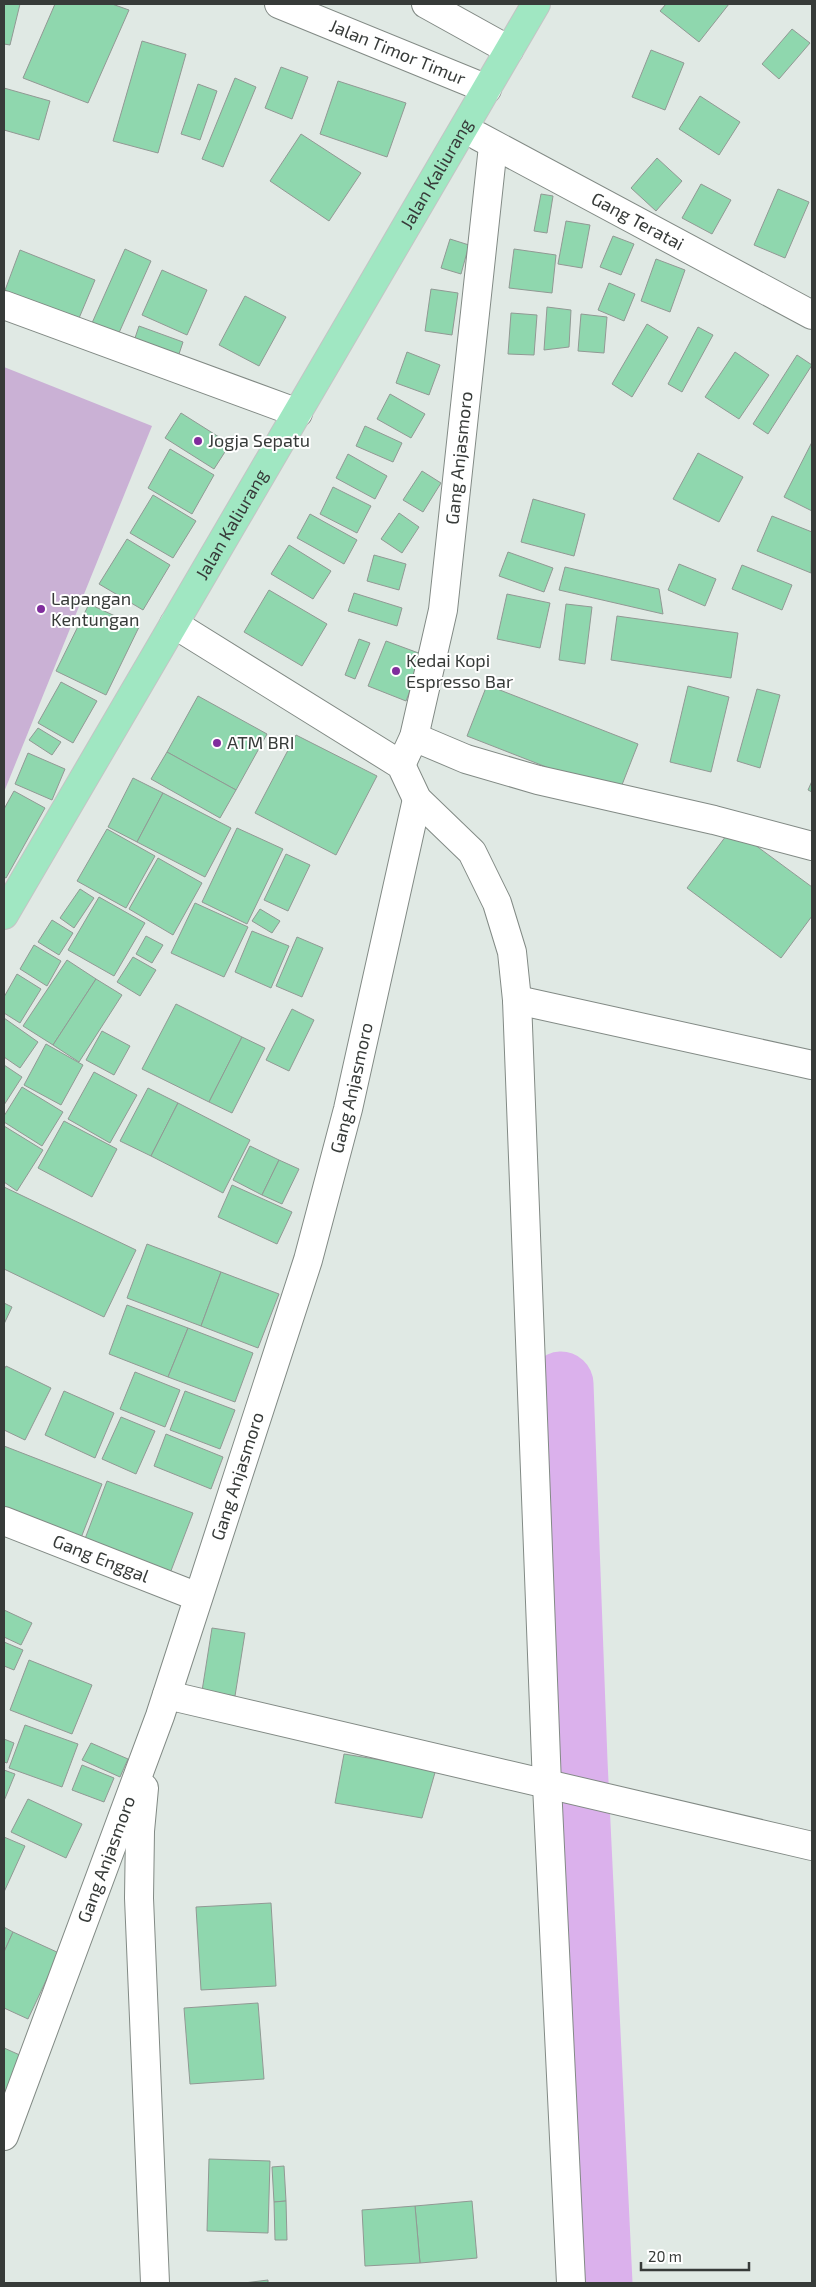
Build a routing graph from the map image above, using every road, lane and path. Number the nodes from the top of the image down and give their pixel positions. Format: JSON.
{"nodes":[{"id":1,"x":280,"y":4,"type":"edge"},
{"id":2,"x":426,"y":4,"type":"edge"},
{"id":3,"x":536,"y":4,"type":"edge"},
{"id":4,"x":509,"y":50,"type":"junction"},
{"id":5,"x":487,"y":89,"type":"junction"},
{"id":6,"x":464,"y":127,"type":"junction"},
{"id":7,"x":493,"y":146,"type":"junction"},
{"id":8,"x":4,"y":305,"type":"edge"},
{"id":9,"x":812,"y":315,"type":"edge"},
{"id":10,"x":298,"y":413,"type":"junction"},
{"id":11,"x":174,"y":624,"type":"junction"},
{"id":12,"x":414,"y":736,"type":"junction"},
{"id":13,"x":401,"y":765,"type":"junction"},
{"id":14,"x":417,"y":799,"type":"junction"},
{"id":15,"x":812,"y":846,"type":"edge"},
{"id":16,"x":4,"y":916,"type":"edge"},
{"id":17,"x":517,"y":1000,"type":"junction"},
{"id":18,"x":812,"y":1065,"type":"edge"},
{"id":19,"x":4,"y":1520,"type":"edge"},
{"id":20,"x":198,"y":1597,"type":"junction"},
{"id":21,"x":167,"y":1695,"type":"junction"},
{"id":22,"x":149,"y":1747,"type":"junction"},
{"id":23,"x":552,"y":1786,"type":"junction"},
{"id":24,"x":812,"y":1846,"type":"edge"},
{"id":25,"x":4,"y":2136,"type":"edge"},
{"id":26,"x":155,"y":2283,"type":"edge"},
{"id":27,"x":571,"y":2283,"type":"edge"}],
"edges":[{"from":1,"to":5,"type":"street","name":"Jalan Timor Timur"},
{"from":2,"to":4,"type":"street"},
{"from":3,"to":4,"type":"main road","name":"Jalan Kaliurang"},
{"from":4,"to":5,"type":"main road","name":"Jalan Kaliurang"},
{"from":5,"to":6,"type":"main road","name":"Jalan Kaliurang"},
{"from":6,"to":7,"type":"street","name":"Gang Teratai"},
{"from":6,"to":10,"type":"main road","name":"Jalan Kaliurang"},
{"from":7,"to":9,"type":"street","name":"Gang Teratai"},
{"from":7,"to":12,"type":"street","name":"Gang Anjasmoro"},
{"from":8,"to":10,"type":"street"},
{"from":10,"to":11,"type":"main road","name":"Jalan Kaliurang"},
{"from":11,"to":13,"type":"street"},
{"from":11,"to":16,"type":"main road","name":"Jalan Kaliurang"},
{"from":12,"to":13,"type":"street","name":"Gang Anjasmoro"},
{"from":12,"to":15,"type":"street"},
{"from":13,"to":14,"type":"street"},
{"from":14,"to":17,"type":"street"},
{"from":14,"to":20,"type":"street","name":"Gang Anjasmoro"},
{"from":17,"to":18,"type":"street"},
{"from":17,"to":23,"type":"street"},
{"from":19,"to":20,"type":"street","name":"Gang Enggal"},
{"from":20,"to":21,"type":"street","name":"Gang Anjasmoro"},
{"from":21,"to":22,"type":"street","name":"Gang Anjasmoro"},
{"from":21,"to":23,"type":"street"},
{"from":22,"to":25,"type":"street","name":"Gang Anjasmoro"},
{"from":22,"to":26,"type":"street"},
{"from":23,"to":24,"type":"street"},
{"from":23,"to":27,"type":"street"}]}
